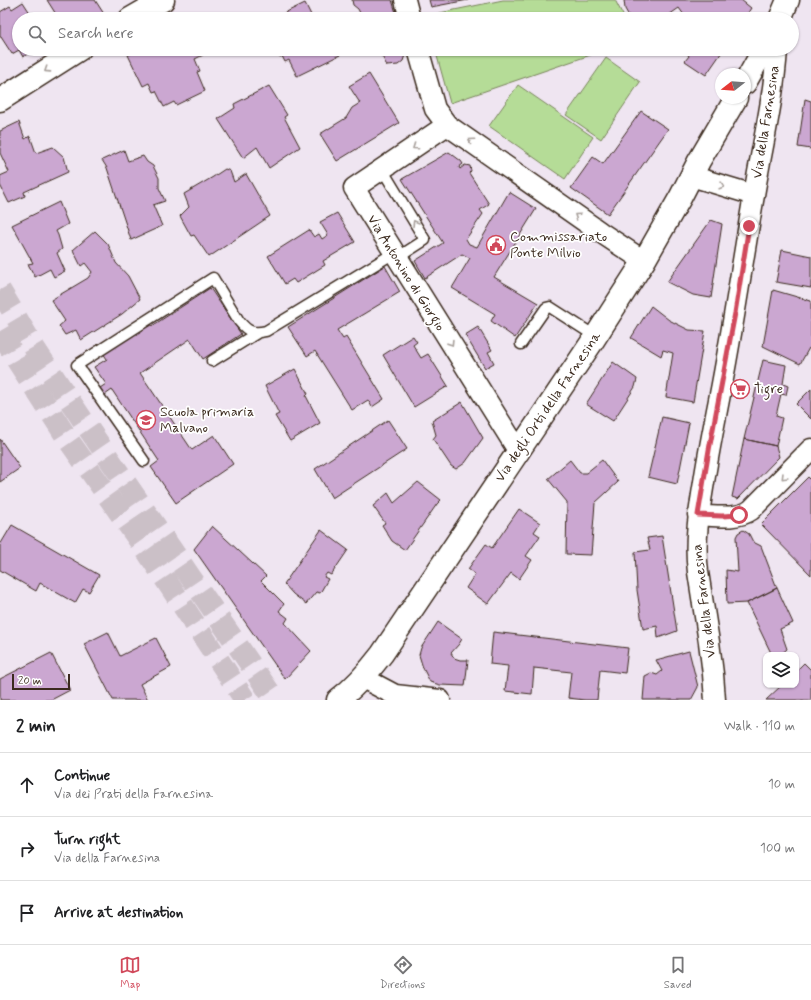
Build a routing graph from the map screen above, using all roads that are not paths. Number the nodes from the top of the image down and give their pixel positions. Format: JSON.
{"nodes":[{"id":1,"x":164,"y":0,"type":"edge"},
{"id":2,"x":405,"y":0,"type":"edge"},
{"id":3,"x":788,"y":0,"type":"edge"},
{"id":4,"x":143,"y":12,"type":"edge"},
{"id":5,"x":408,"y":12,"type":"edge"},
{"id":6,"x":783,"y":12,"type":"edge"},
{"id":7,"x":69,"y":56,"type":"edge"},
{"id":8,"x":420,"y":56,"type":"edge"},
{"id":9,"x":760,"y":56,"type":"edge"},
{"id":10,"x":777,"y":56,"type":"edge"},
{"id":11,"x":751,"y":72,"type":"edge"},
{"id":12,"x":0,"y":100,"type":"edge"},
{"id":13,"x":732,"y":104,"type":"edge"},
{"id":14,"x":447,"y":125,"type":"junction"},
{"id":15,"x":382,"y":169,"type":"junction"},
{"id":16,"x":691,"y":176,"type":"junction"},
{"id":17,"x":754,"y":195,"type":"junction"},
{"id":18,"x":396,"y":256,"type":"junction"},
{"id":19,"x":644,"y":261,"type":"junction"},
{"id":20,"x":257,"y":333,"type":"junction"},
{"id":21,"x":595,"y":336,"type":"junction"},
{"id":22,"x":521,"y":344,"type":"dead end"},
{"id":23,"x":212,"y":361,"type":"dead end"},
{"id":24,"x":811,"y":449,"type":"edge"},
{"id":25,"x":519,"y":452,"type":"junction"},
{"id":26,"x":144,"y":461,"type":"dead end"},
{"id":27,"x":698,"y":515,"type":"junction"},
{"id":28,"x":363,"y":678,"type":"junction"},
{"id":29,"x":338,"y":700,"type":"edge"},
{"id":30,"x":440,"y":700,"type":"edge"},
{"id":31,"x":714,"y":700,"type":"edge"}],
"edges":[{"from":1,"to":4,"type":"street"},
{"from":2,"to":5,"type":"street"},
{"from":3,"to":6,"type":"street"},
{"from":7,"to":12,"type":"street","one_way":true},
{"from":8,"to":14,"type":"street"},
{"from":9,"to":11,"type":"street"},
{"from":10,"to":17,"type":"street","name":"Via della Farnesina"},
{"from":13,"to":16,"type":"street","name":"Via degli Orti della Farnesina"},
{"from":14,"to":15,"type":"street","name":"Via Antonino di Giorgio","one_way":true},
{"from":19,"to":14,"type":"street","one_way":true},
{"from":15,"to":18,"type":"street","name":"Via Antonino di Giorgio"},
{"from":18,"to":15,"type":"lane","one_way":true},
{"from":16,"to":17,"type":"street","name":"Via della Farnesina","one_way":true},
{"from":16,"to":19,"type":"street","name":"Via degli Orti della Farnesina"},
{"from":17,"to":27,"type":"street","name":"Via della Farnesina"},
{"from":18,"to":20,"type":"lane"},
{"from":18,"to":25,"type":"street","name":"Via Antonino di Giorgio","one_way":true},
{"from":19,"to":21,"type":"street","name":"Via degli Orti della Farnesina"},
{"from":20,"to":23,"type":"lane"},
{"from":20,"to":26,"type":"lane"},
{"from":21,"to":22,"type":"lane"},
{"from":21,"to":25,"type":"street","name":"Via degli Orti della Farnesina"},
{"from":24,"to":27,"type":"street","one_way":true},
{"from":25,"to":28,"type":"street","name":"Via degli Orti della Farnesina"},
{"from":27,"to":31,"type":"street","name":"Via della Farnesina"},
{"from":28,"to":29,"type":"street","name":"Via degli Orti della Farnesina"},
{"from":28,"to":30,"type":"street"}]}
